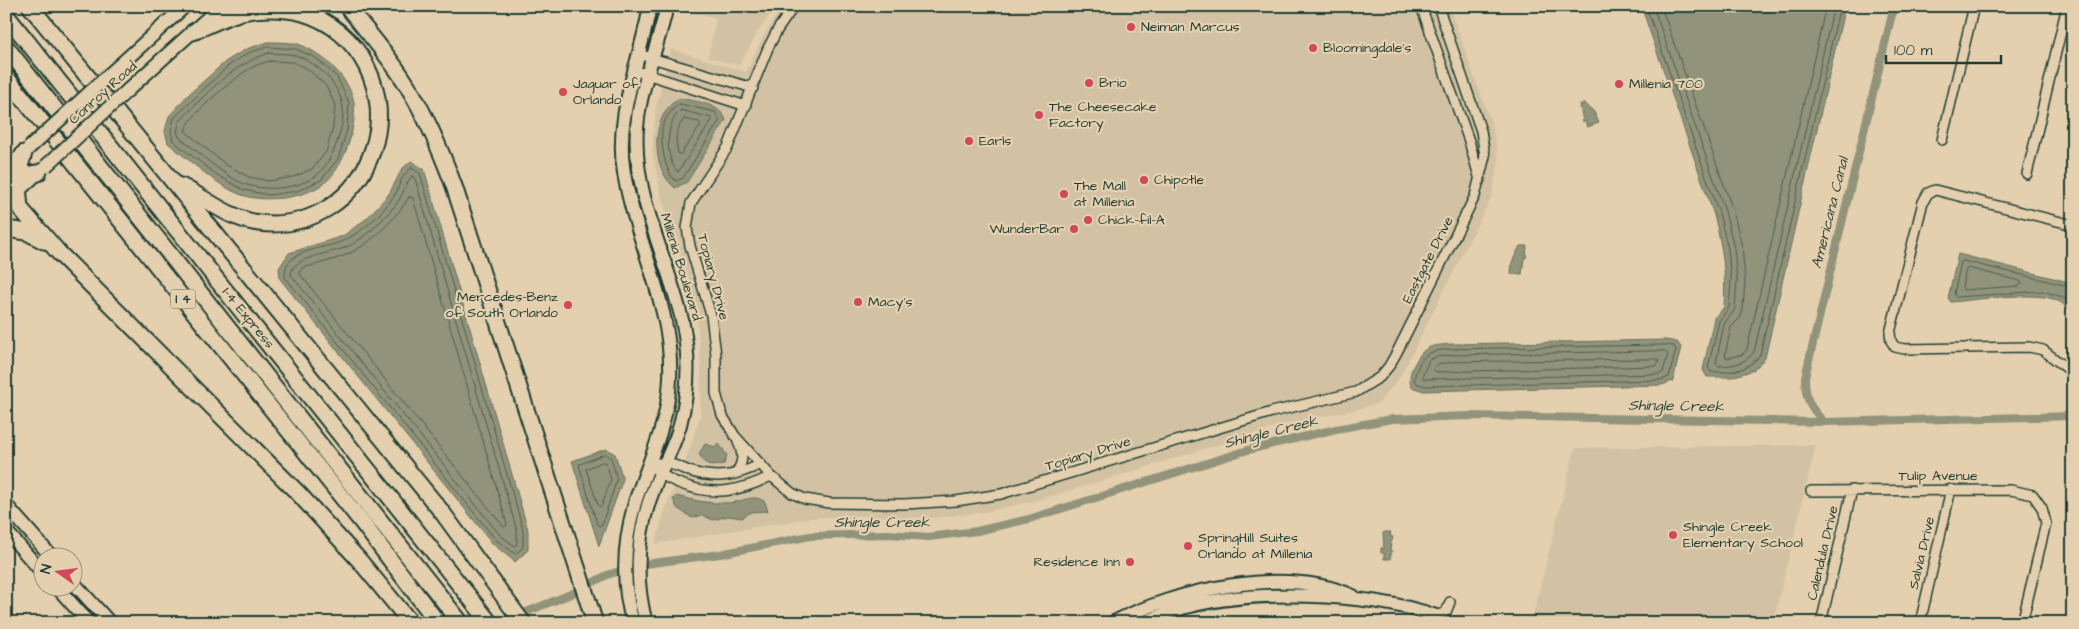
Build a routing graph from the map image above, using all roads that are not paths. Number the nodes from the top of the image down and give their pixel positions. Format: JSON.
{"nodes":[{"id":1,"x":30,"y":6,"type":"edge"},
{"id":2,"x":185,"y":6,"type":"edge"},
{"id":3,"x":221,"y":6,"type":"edge"},
{"id":4,"x":347,"y":6,"type":"edge"},
{"id":5,"x":650,"y":6,"type":"edge"},
{"id":6,"x":667,"y":6,"type":"edge"},
{"id":7,"x":794,"y":6,"type":"edge"},
{"id":8,"x":1422,"y":6,"type":"edge"},
{"id":9,"x":1438,"y":6,"type":"edge"},
{"id":10,"x":1974,"y":6,"type":"edge"},
{"id":11,"x":2068,"y":6,"type":"edge"},
{"id":12,"x":6,"y":15,"type":"edge"},
{"id":13,"x":193,"y":32,"type":"junction"},
{"id":14,"x":6,"y":47,"type":"edge"},
{"id":15,"x":638,"y":54,"type":"junction"},
{"id":16,"x":652,"y":58,"type":"junction"},
{"id":17,"x":634,"y":70,"type":"junction"},
{"id":18,"x":647,"y":74,"type":"junction"},
{"id":19,"x":6,"y":77,"type":"edge"},
{"id":20,"x":753,"y":88,"type":"junction"},
{"id":21,"x":746,"y":106,"type":"junction"},
{"id":22,"x":1942,"y":140,"type":"dead end"},
{"id":23,"x":26,"y":151,"type":"joint"},
{"id":24,"x":42,"y":169,"type":"junction"},
{"id":25,"x":10,"y":174,"type":"edge"},
{"id":26,"x":2027,"y":174,"type":"dead end"},
{"id":27,"x":1480,"y":180,"type":"junction"},
{"id":28,"x":176,"y":184,"type":"junction"},
{"id":29,"x":18,"y":192,"type":"junction"},
{"id":30,"x":6,"y":202,"type":"edge"},
{"id":31,"x":2073,"y":225,"type":"edge"},
{"id":32,"x":6,"y":229,"type":"edge"},
{"id":33,"x":59,"y":253,"type":"junction"},
{"id":34,"x":1398,"y":352,"type":"joint"},
{"id":35,"x":2073,"y":373,"type":"edge"},
{"id":36,"x":735,"y":436,"type":"junction"},
{"id":37,"x":666,"y":463,"type":"junction"},
{"id":38,"x":649,"y":464,"type":"junction"},
{"id":39,"x":761,"y":464,"type":"junction"},
{"id":40,"x":735,"y":474,"type":"junction"},
{"id":41,"x":660,"y":475,"type":"junction"},
{"id":42,"x":771,"y":476,"type":"junction"},
{"id":43,"x":1951,"y":489,"type":"junction"},
{"id":44,"x":1852,"y":490,"type":"junction"},
{"id":45,"x":1811,"y":491,"type":"dead end"},
{"id":46,"x":6,"y":505,"type":"edge"},
{"id":47,"x":6,"y":531,"type":"edge"},
{"id":48,"x":42,"y":546,"type":"edge"},
{"id":49,"x":32,"y":561,"type":"edge"},
{"id":50,"x":82,"y":591,"type":"edge"},
{"id":51,"x":65,"y":596,"type":"edge"},
{"id":52,"x":1360,"y":599,"type":"junction"},
{"id":53,"x":1450,"y":602,"type":"dead end"},
{"id":54,"x":1436,"y":616,"type":"joint"},
{"id":55,"x":594,"y":618,"type":"edge"},
{"id":56,"x":437,"y":621,"type":"edge"},
{"id":57,"x":411,"y":622,"type":"edge"},
{"id":58,"x":89,"y":623,"type":"edge"},
{"id":59,"x":110,"y":623,"type":"edge"},
{"id":60,"x":462,"y":623,"type":"edge"},
{"id":61,"x":490,"y":623,"type":"edge"},
{"id":62,"x":523,"y":623,"type":"edge"},
{"id":63,"x":633,"y":623,"type":"edge"},
{"id":64,"x":646,"y":623,"type":"edge"},
{"id":65,"x":1112,"y":623,"type":"edge"},
{"id":66,"x":1144,"y":623,"type":"edge"},
{"id":67,"x":1821,"y":623,"type":"edge"},
{"id":68,"x":1920,"y":623,"type":"edge"},
{"id":69,"x":2022,"y":623,"type":"edge"}],
"edges":[{"from":1,"to":28,"type":"highway"},
{"from":2,"to":23,"type":"street","name":"Conroy Road","bridge":true},
{"from":3,"to":13,"type":"street","name":"Conroy Road"},
{"from":4,"to":55,"type":"highway"},
{"from":5,"to":15,"type":"street"},
{"from":6,"to":16,"type":"street","name":"Millenia Boulevard"},
{"from":7,"to":20,"type":"street","name":"Topiary Drive"},
{"from":8,"to":27,"type":"street"},
{"from":9,"to":27,"type":"street","name":"Eastgate Drive"},
{"from":10,"to":22,"type":"street"},
{"from":11,"to":26,"type":"street"},
{"from":12,"to":61,"type":"highway","name":"I-4 Express"},
{"from":13,"to":24,"type":"street","name":"Conroy Road","bridge":true},
{"from":13,"to":28,"type":"highway"},
{"from":14,"to":60,"type":"highway","name":"I-4 Express"},
{"from":15,"to":16,"type":"street"},
{"from":15,"to":17,"type":"street"},
{"from":16,"to":18,"type":"street","name":"Millenia Boulevard"},
{"from":16,"to":20,"type":"street"},
{"from":17,"to":18,"type":"street"},
{"from":17,"to":38,"type":"street"},
{"from":18,"to":21,"type":"street"},
{"from":18,"to":37,"type":"street","name":"Millenia Boulevard"},
{"from":19,"to":56,"type":"highway","number":"I 4"},
{"from":20,"to":21,"type":"street","name":"Topiary Drive"},
{"from":21,"to":36,"type":"street","name":"Topiary Drive"},
{"from":23,"to":25,"type":"highway"},
{"from":24,"to":25,"type":"highway"},
{"from":24,"to":29,"type":"street","name":"Conroy Road"},
{"from":25,"to":29,"type":"highway"},
{"from":27,"to":34,"type":"street","name":"Eastgate Drive"},
{"from":28,"to":62,"type":"highway"},
{"from":29,"to":30,"type":"street","name":"Conroy Road"},
{"from":29,"to":33,"type":"highway"},
{"from":31,"to":35,"type":"street"},
{"from":32,"to":33,"type":"highway"},
{"from":33,"to":57,"type":"highway"},
{"from":34,"to":42,"type":"street","name":"Topiary Drive"},
{"from":36,"to":39,"type":"street","name":"Topiary Drive"},
{"from":36,"to":40,"type":"street","name":"Topiary Drive"},
{"from":37,"to":38,"type":"street"},
{"from":37,"to":40,"type":"street"},
{"from":37,"to":41,"type":"street","name":"Millenia Boulevard"},
{"from":38,"to":41,"type":"street"},
{"from":38,"to":63,"type":"street"},
{"from":39,"to":40,"type":"street"},
{"from":39,"to":42,"type":"street","name":"Topiary Drive"},
{"from":41,"to":42,"type":"street"},
{"from":41,"to":64,"type":"street","name":"Millenia Boulevard"},
{"from":43,"to":44,"type":"street","name":"Tulip Avenue"},
{"from":43,"to":68,"type":"street","name":"Salvia Drive"},
{"from":43,"to":69,"type":"street","name":"Tulip Avenue"},
{"from":44,"to":45,"type":"street","name":"Tulip Avenue"},
{"from":44,"to":67,"type":"street","name":"Calendula Drive"},
{"from":46,"to":48,"type":"street"},
{"from":47,"to":49,"type":"street"},
{"from":50,"to":59,"type":"street"},
{"from":51,"to":58,"type":"street"},
{"from":52,"to":54,"type":"street"},
{"from":52,"to":65,"type":"street"},
{"from":52,"to":66,"type":"street"},
{"from":53,"to":54,"type":"street"}]}
